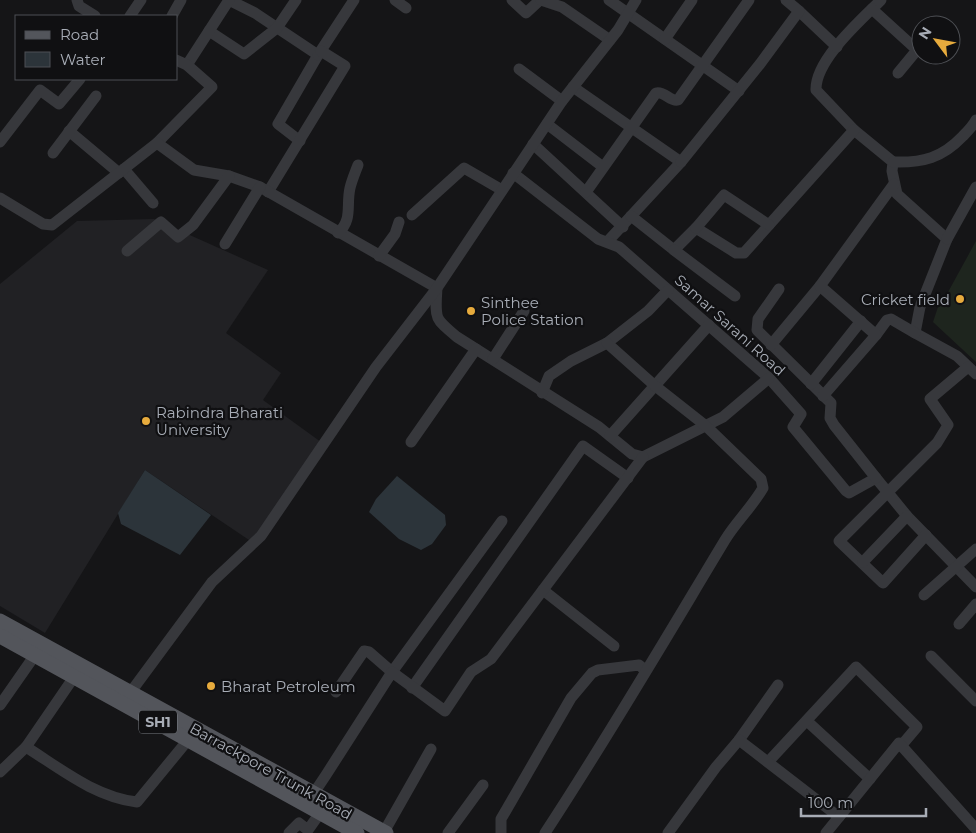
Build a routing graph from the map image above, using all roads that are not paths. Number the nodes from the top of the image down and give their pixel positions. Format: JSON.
{"nodes":[{"id":1,"x":78,"y":0,"type":"edge"},
{"id":2,"x":141,"y":0,"type":"edge"},
{"id":3,"x":181,"y":0,"type":"edge"},
{"id":4,"x":229,"y":0,"type":"edge"},
{"id":5,"x":296,"y":0,"type":"edge"},
{"id":6,"x":354,"y":0,"type":"edge"},
{"id":7,"x":395,"y":0,"type":"edge"},
{"id":8,"x":512,"y":0,"type":"edge"},
{"id":9,"x":540,"y":0,"type":"edge"},
{"id":10,"x":609,"y":0,"type":"edge"},
{"id":11,"x":636,"y":0,"type":"edge"},
{"id":12,"x":692,"y":0,"type":"edge"},
{"id":13,"x":749,"y":0,"type":"edge"},
{"id":14,"x":786,"y":0,"type":"edge"},
{"id":15,"x":881,"y":0,"type":"edge"},
{"id":16,"x":406,"y":8,"type":"dead end"},
{"id":17,"x":872,"y":9,"type":"junction"},
{"id":18,"x":799,"y":11,"type":"junction"},
{"id":19,"x":628,"y":13,"type":"junction"},
{"id":20,"x":93,"y":15,"type":"edge"},
{"id":21,"x":131,"y":15,"type":"edge"},
{"id":22,"x":173,"y":15,"type":"edge"},
{"id":23,"x":277,"y":28,"type":"junction"},
{"id":24,"x":209,"y":31,"type":"junction"},
{"id":25,"x":665,"y":39,"type":"junction"},
{"id":26,"x":610,"y":40,"type":"junction"},
{"id":27,"x":837,"y":47,"type":"junction"},
{"id":28,"x":320,"y":53,"type":"junction"},
{"id":29,"x":182,"y":63,"type":"edge"},
{"id":30,"x":703,"y":66,"type":"junction"},
{"id":31,"x":518,"y":69,"type":"dead end"},
{"id":32,"x":898,"y":73,"type":"dead end"},
{"id":33,"x":79,"y":80,"type":"edge"},
{"id":34,"x":573,"y":86,"type":"junction"},
{"id":35,"x":739,"y":91,"type":"junction"},
{"id":36,"x":96,"y":96,"type":"dead end"},
{"id":37,"x":562,"y":101,"type":"junction"},
{"id":38,"x":976,"y":120,"type":"edge"},
{"id":39,"x":547,"y":124,"type":"junction"},
{"id":40,"x":630,"y":127,"type":"junction"},
{"id":41,"x":854,"y":130,"type":"junction"},
{"id":42,"x":69,"y":131,"type":"junction"},
{"id":43,"x":300,"y":141,"type":"junction"},
{"id":44,"x":0,"y":142,"type":"edge"},
{"id":45,"x":157,"y":143,"type":"junction"},
{"id":46,"x":533,"y":144,"type":"junction"},
{"id":47,"x":53,"y":153,"type":"dead end"},
{"id":48,"x":681,"y":162,"type":"junction"},
{"id":49,"x":893,"y":162,"type":"junction"},
{"id":50,"x":358,"y":165,"type":"dead end"},
{"id":51,"x":603,"y":166,"type":"junction"},
{"id":52,"x":122,"y":171,"type":"junction"},
{"id":53,"x":514,"y":174,"type":"junction"},
{"id":54,"x":229,"y":176,"type":"junction"},
{"id":55,"x":894,"y":184,"type":"junction"},
{"id":56,"x":976,"y":188,"type":"edge"},
{"id":57,"x":264,"y":189,"type":"junction"},
{"id":58,"x":502,"y":190,"type":"junction"},
{"id":59,"x":586,"y":192,"type":"junction"},
{"id":60,"x":2,"y":203,"type":"edge"},
{"id":61,"x":153,"y":203,"type":"dead end"},
{"id":62,"x":412,"y":215,"type":"dead end"},
{"id":63,"x":631,"y":216,"type":"junction"},
{"id":64,"x":399,"y":222,"type":"dead end"},
{"id":65,"x":769,"y":225,"type":"junction"},
{"id":66,"x":623,"y":227,"type":"junction"},
{"id":67,"x":696,"y":228,"type":"junction"},
{"id":68,"x":338,"y":233,"type":"junction"},
{"id":69,"x":947,"y":239,"type":"junction"},
{"id":70,"x":608,"y":241,"type":"junction"},
{"id":71,"x":225,"y":244,"type":"dead end"},
{"id":72,"x":674,"y":250,"type":"junction"},
{"id":73,"x":127,"y":251,"type":"dead end"},
{"id":74,"x":379,"y":256,"type":"junction"},
{"id":75,"x":820,"y":286,"type":"junction"},
{"id":76,"x":437,"y":288,"type":"junction"},
{"id":77,"x":779,"y":289,"type":"dead end"},
{"id":78,"x":668,"y":290,"type":"junction"},
{"id":79,"x":736,"y":296,"type":"dead end"},
{"id":80,"x":524,"y":311,"type":"dead end"},
{"id":81,"x":860,"y":321,"type":"junction"},
{"id":82,"x":709,"y":325,"type":"junction"},
{"id":83,"x":915,"y":333,"type":"junction"},
{"id":84,"x":876,"y":334,"type":"junction"},
{"id":85,"x":607,"y":343,"type":"junction"},
{"id":86,"x":771,"y":345,"type":"junction"},
{"id":87,"x":476,"y":348,"type":"junction"},
{"id":88,"x":493,"y":359,"type":"junction"},
{"id":89,"x":972,"y":371,"type":"edge"},
{"id":90,"x":769,"y":378,"type":"junction"},
{"id":91,"x":811,"y":384,"type":"junction"},
{"id":92,"x":654,"y":385,"type":"junction"},
{"id":93,"x":542,"y":393,"type":"junction"},
{"id":94,"x":823,"y":396,"type":"junction"},
{"id":95,"x":706,"y":426,"type":"junction"},
{"id":96,"x":610,"y":436,"type":"junction"},
{"id":97,"x":411,"y":442,"type":"dead end"},
{"id":98,"x":643,"y":457,"type":"junction"},
{"id":99,"x":628,"y":478,"type":"junction"},
{"id":100,"x":876,"y":478,"type":"junction"},
{"id":101,"x":887,"y":493,"type":"junction"},
{"id":102,"x":907,"y":516,"type":"junction"},
{"id":103,"x":502,"y":521,"type":"dead end"},
{"id":104,"x":926,"y":535,"type":"junction"},
{"id":105,"x":976,"y":550,"type":"edge"},
{"id":106,"x":863,"y":562,"type":"junction"},
{"id":107,"x":956,"y":567,"type":"junction"},
{"id":108,"x":976,"y":587,"type":"edge"},
{"id":109,"x":543,"y":590,"type":"junction"},
{"id":110,"x":924,"y":595,"type":"dead end"},
{"id":111,"x":976,"y":604,"type":"edge"},
{"id":112,"x":0,"y":621,"type":"edge"},
{"id":113,"x":959,"y":624,"type":"dead end"},
{"id":114,"x":0,"y":636,"type":"edge"},
{"id":115,"x":614,"y":646,"type":"dead end"},
{"id":116,"x":35,"y":655,"type":"junction"},
{"id":117,"x":931,"y":656,"type":"dead end"},
{"id":118,"x":645,"y":670,"type":"junction"},
{"id":119,"x":392,"y":672,"type":"junction"},
{"id":120,"x":74,"y":677,"type":"junction"},
{"id":121,"x":778,"y":685,"type":"dead end"},
{"id":122,"x":412,"y":688,"type":"junction"},
{"id":123,"x":336,"y":692,"type":"dead end"},
{"id":124,"x":130,"y":693,"type":"junction"},
{"id":125,"x":976,"y":701,"type":"edge"},
{"id":126,"x":0,"y":705,"type":"edge"},
{"id":127,"x":808,"y":722,"type":"junction"},
{"id":128,"x":188,"y":740,"type":"junction"},
{"id":129,"x":739,"y":740,"type":"junction"},
{"id":130,"x":901,"y":746,"type":"junction"},
{"id":131,"x":26,"y":747,"type":"junction"},
{"id":132,"x":431,"y":750,"type":"dead end"},
{"id":133,"x":769,"y":762,"type":"junction"},
{"id":134,"x":0,"y":772,"type":"edge"},
{"id":135,"x":870,"y":779,"type":"junction"},
{"id":136,"x":483,"y":785,"type":"dead end"},
{"id":137,"x":314,"y":793,"type":"junction"},
{"id":138,"x":318,"y":811,"type":"junction"},
{"id":139,"x":839,"y":817,"type":"junction"},
{"id":140,"x":336,"y":828,"type":"edge"},
{"id":141,"x":976,"y":829,"type":"edge"},
{"id":142,"x":385,"y":832,"type":"edge"},
{"id":143,"x":289,"y":833,"type":"edge"},
{"id":144,"x":357,"y":833,"type":"edge"},
{"id":145,"x":448,"y":833,"type":"edge"},
{"id":146,"x":501,"y":833,"type":"edge"},
{"id":147,"x":546,"y":833,"type":"edge"},
{"id":148,"x":668,"y":833,"type":"edge"},
{"id":149,"x":826,"y":833,"type":"edge"}],
"edges":[{"from":1,"to":20,"type":"street"},
{"from":2,"to":21,"type":"street"},
{"from":3,"to":22,"type":"street"},
{"from":4,"to":23,"type":"street"},
{"from":4,"to":24,"type":"street"},
{"from":5,"to":23,"type":"street"},
{"from":6,"to":28,"type":"street"},
{"from":7,"to":16,"type":"street"},
{"from":8,"to":9,"type":"street"},
{"from":9,"to":26,"type":"street"},
{"from":10,"to":19,"type":"street"},
{"from":11,"to":19,"type":"street"},
{"from":12,"to":25,"type":"street"},
{"from":13,"to":30,"type":"street"},
{"from":14,"to":18,"type":"street"},
{"from":15,"to":17,"type":"street"},
{"from":17,"to":27,"type":"street"},
{"from":17,"to":32,"type":"street"},
{"from":18,"to":27,"type":"street"},
{"from":18,"to":35,"type":"street"},
{"from":19,"to":25,"type":"street"},
{"from":19,"to":26,"type":"street"},
{"from":23,"to":24,"type":"street"},
{"from":23,"to":28,"type":"street"},
{"from":24,"to":29,"type":"street"},
{"from":25,"to":30,"type":"street"},
{"from":26,"to":34,"type":"street"},
{"from":27,"to":41,"type":"street"},
{"from":28,"to":43,"type":"street"},
{"from":28,"to":43,"type":"street"},
{"from":29,"to":45,"type":"street"},
{"from":30,"to":35,"type":"street"},
{"from":30,"to":40,"type":"street"},
{"from":31,"to":37,"type":"street"},
{"from":33,"to":44,"type":"street"},
{"from":34,"to":37,"type":"street"},
{"from":34,"to":40,"type":"street"},
{"from":35,"to":48,"type":"street"},
{"from":36,"to":42,"type":"street"},
{"from":37,"to":39,"type":"street"},
{"from":38,"to":49,"type":"street"},
{"from":39,"to":46,"type":"street"},
{"from":39,"to":51,"type":"street"},
{"from":40,"to":48,"type":"street"},
{"from":40,"to":51,"type":"street"},
{"from":41,"to":49,"type":"street"},
{"from":41,"to":65,"type":"street"},
{"from":42,"to":47,"type":"street"},
{"from":42,"to":52,"type":"street"},
{"from":43,"to":57,"type":"street"},
{"from":45,"to":52,"type":"street"},
{"from":45,"to":54,"type":"street"},
{"from":46,"to":53,"type":"street"},
{"from":46,"to":59,"type":"street"},
{"from":48,"to":63,"type":"street"},
{"from":49,"to":55,"type":"street"},
{"from":50,"to":68,"type":"street"},
{"from":51,"to":59,"type":"street"},
{"from":52,"to":60,"type":"street"},
{"from":52,"to":61,"type":"street"},
{"from":53,"to":58,"type":"street"},
{"from":53,"to":70,"type":"street","name":"Samar Sarani Road"},
{"from":54,"to":57,"type":"street"},
{"from":54,"to":73,"type":"street"},
{"from":55,"to":69,"type":"street"},
{"from":55,"to":75,"type":"street"},
{"from":56,"to":69,"type":"street"},
{"from":57,"to":68,"type":"street"},
{"from":57,"to":71,"type":"street"},
{"from":58,"to":62,"type":"street"},
{"from":58,"to":76,"type":"street"},
{"from":59,"to":66,"type":"street"},
{"from":63,"to":66,"type":"street"},
{"from":63,"to":72,"type":"street"},
{"from":64,"to":74,"type":"street"},
{"from":65,"to":67,"type":"street"},
{"from":65,"to":67,"type":"street"},
{"from":66,"to":70,"type":"street"},
{"from":67,"to":72,"type":"street"},
{"from":68,"to":74,"type":"street"},
{"from":69,"to":83,"type":"street"},
{"from":70,"to":78,"type":"street","name":"Samar Sarani Road"},
{"from":72,"to":79,"type":"street"},
{"from":74,"to":76,"type":"street"},
{"from":75,"to":81,"type":"street"},
{"from":75,"to":86,"type":"street"},
{"from":76,"to":87,"type":"street"},
{"from":76,"to":124,"type":"street"},
{"from":77,"to":86,"type":"street"},
{"from":78,"to":82,"type":"street","name":"Samar Sarani Road"},
{"from":78,"to":85,"type":"street"},
{"from":80,"to":88,"type":"street"},
{"from":81,"to":84,"type":"street"},
{"from":81,"to":91,"type":"street"},
{"from":82,"to":90,"type":"street","name":"Samar Sarani Road"},
{"from":82,"to":92,"type":"street"},
{"from":83,"to":84,"type":"street"},
{"from":83,"to":89,"type":"street"},
{"from":84,"to":94,"type":"street"},
{"from":85,"to":92,"type":"street"},
{"from":85,"to":93,"type":"street"},
{"from":86,"to":91,"type":"street"},
{"from":87,"to":88,"type":"street"},
{"from":87,"to":97,"type":"street"},
{"from":88,"to":93,"type":"street"},
{"from":89,"to":101,"type":"street"},
{"from":90,"to":95,"type":"street"},
{"from":90,"to":100,"type":"street","name":"Samar Sarani Road"},
{"from":91,"to":94,"type":"street"},
{"from":92,"to":95,"type":"street"},
{"from":92,"to":96,"type":"street"},
{"from":93,"to":96,"type":"street"},
{"from":94,"to":100,"type":"street"},
{"from":95,"to":98,"type":"street"},
{"from":95,"to":118,"type":"street"},
{"from":96,"to":98,"type":"street"},
{"from":98,"to":99,"type":"street"},
{"from":99,"to":109,"type":"street"},
{"from":99,"to":122,"type":"street"},
{"from":100,"to":101,"type":"street"},
{"from":101,"to":102,"type":"street"},
{"from":101,"to":106,"type":"street"},
{"from":102,"to":104,"type":"street"},
{"from":102,"to":106,"type":"street"},
{"from":103,"to":119,"type":"street"},
{"from":104,"to":106,"type":"street"},
{"from":104,"to":107,"type":"street"},
{"from":105,"to":107,"type":"street"},
{"from":107,"to":108,"type":"street"},
{"from":107,"to":110,"type":"street"},
{"from":109,"to":115,"type":"street"},
{"from":109,"to":122,"type":"street"},
{"from":111,"to":113,"type":"street"},
{"from":112,"to":124,"type":"main road","name":"Barrackpore Trunk Road","number":"SH1"},
{"from":114,"to":116,"type":"main road","name":"Barrackpore Trunk Road","number":"SH1"},
{"from":116,"to":120,"type":"main road","name":"Barrackpore Trunk Road","number":"SH1"},
{"from":116,"to":126,"type":"street"},
{"from":117,"to":125,"type":"street"},
{"from":118,"to":146,"type":"street"},
{"from":118,"to":147,"type":"street"},
{"from":119,"to":122,"type":"street"},
{"from":119,"to":123,"type":"street"},
{"from":119,"to":137,"type":"street"},
{"from":120,"to":128,"type":"main road","name":"Barrackpore Trunk Road","number":"SH1"},
{"from":120,"to":131,"type":"street"},
{"from":121,"to":129,"type":"street"},
{"from":124,"to":137,"type":"main road","name":"Barrackpore Trunk Road","number":"SH1"},
{"from":127,"to":130,"type":"street"},
{"from":127,"to":133,"type":"street"},
{"from":127,"to":135,"type":"street"},
{"from":128,"to":131,"type":"street"},
{"from":128,"to":138,"type":"main road","name":"Barrackpore Trunk Road","number":"SH1"},
{"from":129,"to":133,"type":"street"},
{"from":129,"to":148,"type":"street"},
{"from":130,"to":135,"type":"street"},
{"from":130,"to":141,"type":"street"},
{"from":131,"to":134,"type":"street"},
{"from":132,"to":142,"type":"street"},
{"from":133,"to":139,"type":"street"},
{"from":135,"to":139,"type":"street"},
{"from":136,"to":145,"type":"street"},
{"from":137,"to":138,"type":"street"},
{"from":137,"to":142,"type":"main road","name":"Barrackpore Trunk Road","number":"SH1"},
{"from":138,"to":140,"type":"main road","name":"Barrackpore Trunk Road","number":"SH1"},
{"from":138,"to":143,"type":"street"},
{"from":139,"to":149,"type":"street"},
{"from":140,"to":144,"type":"main road","name":"Barrackpore Trunk Road","number":"SH1"}]}
